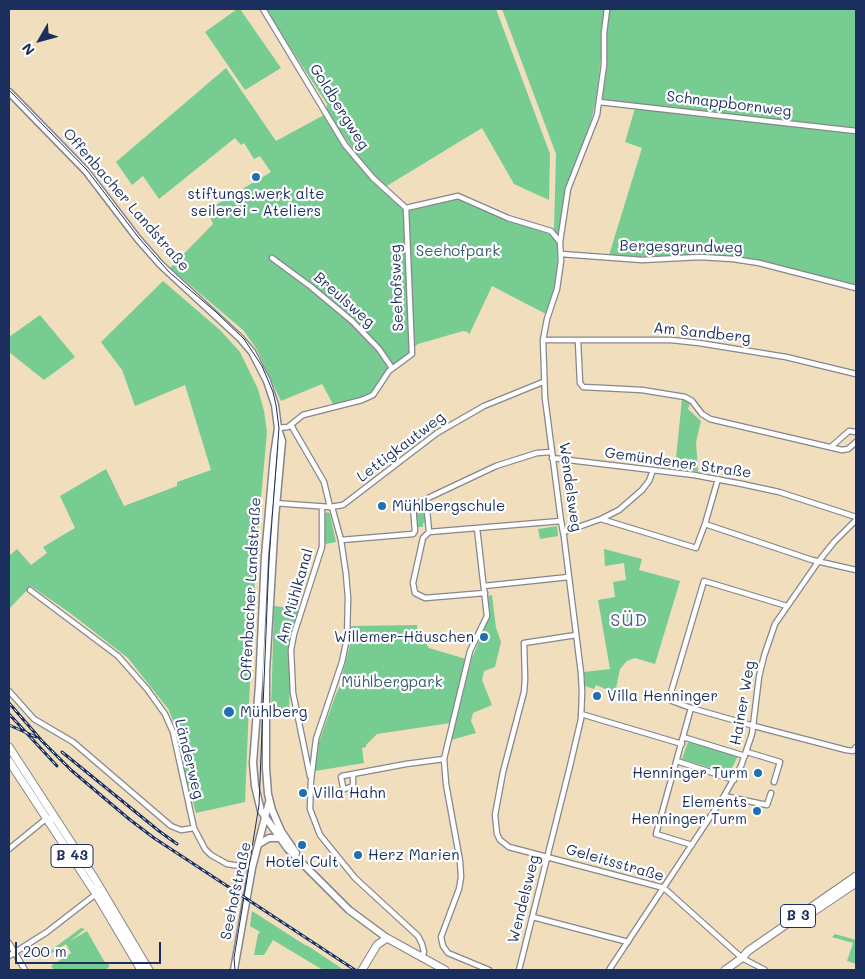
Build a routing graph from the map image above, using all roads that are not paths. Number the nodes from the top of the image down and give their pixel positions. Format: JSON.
{"nodes":[{"id":1,"x":263,"y":9,"type":"edge"},
{"id":2,"x":608,"y":9,"type":"edge"},
{"id":3,"x":9,"y":92,"type":"edge"},
{"id":4,"x":599,"y":102,"type":"junction"},
{"id":5,"x":856,"y":131,"type":"edge"},
{"id":6,"x":406,"y":208,"type":"junction"},
{"id":7,"x":560,"y":242,"type":"junction"},
{"id":8,"x":561,"y":254,"type":"junction"},
{"id":9,"x":272,"y":258,"type":"dead end"},
{"id":10,"x":856,"y":288,"type":"edge"},
{"id":11,"x":543,"y":340,"type":"junction"},
{"id":12,"x":578,"y":340,"type":"junction"},
{"id":13,"x":392,"y":368,"type":"junction"},
{"id":14,"x":856,"y":374,"type":"edge"},
{"id":15,"x":543,"y":382,"type":"junction"},
{"id":16,"x":291,"y":425,"type":"junction"},
{"id":17,"x":278,"y":428,"type":"junction"},
{"id":18,"x":856,"y":432,"type":"edge"},
{"id":19,"x":856,"y":442,"type":"edge"},
{"id":20,"x":832,"y":446,"type":"junction"},
{"id":21,"x":552,"y":452,"type":"junction"},
{"id":22,"x":552,"y":458,"type":"junction"},
{"id":23,"x":653,"y":470,"type":"junction"},
{"id":24,"x":718,"y":479,"type":"junction"},
{"id":25,"x":426,"y":499,"type":"junction"},
{"id":26,"x":273,"y":502,"type":"junction"},
{"id":27,"x":322,"y":507,"type":"junction"},
{"id":28,"x":331,"y":507,"type":"junction"},
{"id":29,"x":601,"y":519,"type":"junction"},
{"id":30,"x":856,"y":519,"type":"edge"},
{"id":31,"x":561,"y":521,"type":"junction"},
{"id":32,"x":705,"y":524,"type":"junction"},
{"id":33,"x":477,"y":528,"type":"junction"},
{"id":34,"x":429,"y":532,"type":"junction"},
{"id":35,"x":564,"y":532,"type":"junction"},
{"id":36,"x":340,"y":540,"type":"junction"},
{"id":37,"x":818,"y":562,"type":"junction"},
{"id":38,"x":856,"y":570,"type":"edge"},
{"id":39,"x":569,"y":577,"type":"junction"},
{"id":40,"x":484,"y":586,"type":"junction"},
{"id":41,"x":30,"y":590,"type":"dead end"},
{"id":42,"x":485,"y":593,"type":"junction"},
{"id":43,"x":786,"y":606,"type":"junction"},
{"id":44,"x":576,"y":635,"type":"junction"},
{"id":45,"x":9,"y":691,"type":"edge"},
{"id":46,"x":691,"y":708,"type":"junction"},
{"id":47,"x":257,"y":714,"type":"junction"},
{"id":48,"x":581,"y":714,"type":"junction"},
{"id":49,"x":266,"y":715,"type":"junction"},
{"id":50,"x":754,"y":726,"type":"junction"},
{"id":51,"x":684,"y":737,"type":"junction"},
{"id":52,"x":682,"y":744,"type":"junction"},
{"id":53,"x":9,"y":747,"type":"edge"},
{"id":54,"x":856,"y":747,"type":"edge"},
{"id":55,"x":746,"y":754,"type":"junction"},
{"id":56,"x":444,"y":759,"type":"junction"},
{"id":57,"x":9,"y":761,"type":"edge"},
{"id":58,"x":678,"y":761,"type":"junction"},
{"id":59,"x":353,"y":774,"type":"dead end"},
{"id":60,"x":311,"y":780,"type":"junction"},
{"id":61,"x":734,"y":780,"type":"junction"},
{"id":62,"x":774,"y":782,"type":"dead end"},
{"id":63,"x":771,"y":794,"type":"dead end"},
{"id":64,"x":724,"y":796,"type":"junction"},
{"id":65,"x":270,"y":801,"type":"junction"},
{"id":66,"x":47,"y":818,"type":"junction"},
{"id":67,"x":265,"y":818,"type":"junction"},
{"id":68,"x":56,"y":820,"type":"junction"},
{"id":69,"x":194,"y":828,"type":"junction"},
{"id":70,"x":279,"y":838,"type":"junction"},
{"id":71,"x":259,"y":844,"type":"junction"},
{"id":72,"x":692,"y":845,"type":"junction"},
{"id":73,"x":9,"y":849,"type":"edge"},
{"id":74,"x":546,"y":857,"type":"junction"},
{"id":75,"x":298,"y":858,"type":"junction"},
{"id":76,"x":252,"y":868,"type":"junction"},
{"id":77,"x":856,"y":876,"type":"edge"},
{"id":78,"x":856,"y":883,"type":"edge"},
{"id":79,"x":664,"y":888,"type":"junction"},
{"id":80,"x":96,"y":894,"type":"junction"},
{"id":81,"x":105,"y":896,"type":"junction"},
{"id":82,"x":532,"y":917,"type":"junction"},
{"id":83,"x":374,"y":929,"type":"junction"},
{"id":84,"x":387,"y":938,"type":"junction"},
{"id":85,"x":628,"y":942,"type":"junction"},
{"id":86,"x":9,"y":943,"type":"edge"},
{"id":87,"x":377,"y":945,"type":"junction"},
{"id":88,"x":14,"y":952,"type":"junction"},
{"id":89,"x":9,"y":956,"type":"edge"},
{"id":90,"x":421,"y":958,"type":"junction"},
{"id":91,"x":742,"y":958,"type":"junction"},
{"id":92,"x":25,"y":970,"type":"edge"},
{"id":93,"x":142,"y":970,"type":"edge"},
{"id":94,"x":149,"y":970,"type":"edge"},
{"id":95,"x":234,"y":970,"type":"edge"},
{"id":96,"x":362,"y":970,"type":"edge"},
{"id":97,"x":445,"y":970,"type":"edge"},
{"id":98,"x":489,"y":970,"type":"edge"},
{"id":99,"x":519,"y":970,"type":"edge"},
{"id":100,"x":609,"y":970,"type":"edge"},
{"id":101,"x":725,"y":970,"type":"edge"},
{"id":102,"x":765,"y":970,"type":"edge"}],
"edges":[{"from":1,"to":6,"type":"street","name":"Goldbergweg"},
{"from":2,"to":4,"type":"street","name":"Wendelsweg"},
{"from":3,"to":17,"type":"main road","name":"Offenbacher Landstraße"},
{"from":4,"to":5,"type":"street","name":"Schnappbornweg"},
{"from":4,"to":7,"type":"street","name":"Wendelsweg"},
{"from":6,"to":7,"type":"street"},
{"from":6,"to":13,"type":"street","name":"Seehofsweg"},
{"from":7,"to":8,"type":"street","name":"Wendelsweg"},
{"from":8,"to":10,"type":"street","name":"Bergesgrundweg"},
{"from":8,"to":11,"type":"street","name":"Wendelsweg"},
{"from":9,"to":13,"type":"street","name":"Breulsweg"},
{"from":11,"to":12,"type":"street","name":"Am Sandberg"},
{"from":11,"to":15,"type":"street","name":"Wendelsweg"},
{"from":12,"to":14,"type":"street","name":"Am Sandberg"},
{"from":12,"to":20,"type":"street"},
{"from":13,"to":16,"type":"street"},
{"from":15,"to":21,"type":"street","name":"Wendelsweg"},
{"from":15,"to":28,"type":"street","name":"Lettigkautweg"},
{"from":16,"to":17,"type":"street"},
{"from":16,"to":28,"type":"street"},
{"from":17,"to":26,"type":"main road","name":"Offenbacher Landstraße"},
{"from":18,"to":20,"type":"street"},
{"from":19,"to":20,"type":"street"},
{"from":21,"to":22,"type":"street","name":"Wendelsweg"},
{"from":21,"to":25,"type":"street"},
{"from":22,"to":23,"type":"street","name":"Gemündener Straße"},
{"from":22,"to":31,"type":"street","name":"Wendelsweg"},
{"from":23,"to":24,"type":"street","name":"Gemündener Straße"},
{"from":23,"to":29,"type":"street"},
{"from":24,"to":30,"type":"street","name":"Gemündener Straße"},
{"from":24,"to":32,"type":"street"},
{"from":25,"to":34,"type":"street"},
{"from":25,"to":36,"type":"street"},
{"from":26,"to":27,"type":"street","name":"Lettigkautweg"},
{"from":26,"to":47,"type":"main road","name":"Offenbacher Landstraße"},
{"from":26,"to":49,"type":"main road","name":"Offenbacher Landstraße"},
{"from":27,"to":28,"type":"street","name":"Lettigkautweg"},
{"from":27,"to":60,"type":"street","name":"Am Mühlkanal"},
{"from":28,"to":36,"type":"street"},
{"from":29,"to":32,"type":"street"},
{"from":29,"to":35,"type":"street"},
{"from":30,"to":37,"type":"street","name":"Hainer Weg"},
{"from":31,"to":33,"type":"street"},
{"from":31,"to":35,"type":"street","name":"Wendelsweg"},
{"from":32,"to":37,"type":"street"},
{"from":33,"to":34,"type":"street"},
{"from":33,"to":40,"type":"street"},
{"from":34,"to":42,"type":"street"},
{"from":35,"to":39,"type":"street","name":"Wendelsweg"},
{"from":36,"to":60,"type":"street"},
{"from":37,"to":38,"type":"street"},
{"from":37,"to":43,"type":"street","name":"Hainer Weg"},
{"from":39,"to":40,"type":"street"},
{"from":39,"to":44,"type":"street","name":"Wendelsweg"},
{"from":40,"to":42,"type":"street"},
{"from":41,"to":69,"type":"street","name":"Länderweg"},
{"from":42,"to":56,"type":"street"},
{"from":43,"to":46,"type":"street"},
{"from":43,"to":50,"type":"street","name":"Hainer Weg"},
{"from":44,"to":48,"type":"street","name":"Wendelsweg"},
{"from":44,"to":74,"type":"street","name":"Geleitsstraße"},
{"from":45,"to":69,"type":"street"},
{"from":46,"to":50,"type":"street"},
{"from":46,"to":51,"type":"street"},
{"from":47,"to":49,"type":"main road"},
{"from":47,"to":67,"type":"main road","name":"Offenbacher Landstraße"},
{"from":48,"to":52,"type":"street"},
{"from":48,"to":74,"type":"street","name":"Wendelsweg"},
{"from":49,"to":65,"type":"main road","name":"Offenbacher Landstraße"},
{"from":50,"to":54,"type":"street"},
{"from":50,"to":55,"type":"street","name":"Hainer Weg"},
{"from":51,"to":52,"type":"street"},
{"from":51,"to":55,"type":"street"},
{"from":52,"to":58,"type":"street"},
{"from":53,"to":68,"type":"main road","number":"B 43"},
{"from":55,"to":61,"type":"street","name":"Hainer Weg"},
{"from":55,"to":62,"type":"street"},
{"from":56,"to":59,"type":"street"},
{"from":56,"to":98,"type":"street"},
{"from":57,"to":66,"type":"main road","number":"B 43"},
{"from":58,"to":61,"type":"street"},
{"from":58,"to":72,"type":"street"},
{"from":60,"to":90,"type":"street"},
{"from":61,"to":64,"type":"street","name":"Hainer Weg"},
{"from":63,"to":64,"type":"street"},
{"from":64,"to":72,"type":"street","name":"Hainer Weg"},
{"from":65,"to":67,"type":"main road","name":"Seehofstraße"},
{"from":65,"to":75,"type":"main road","name":"Offenbacher Landstraße"},
{"from":66,"to":68,"type":"street"},
{"from":66,"to":73,"type":"street"},
{"from":66,"to":80,"type":"main road","number":"B 43"},
{"from":67,"to":70,"type":"main road","name":"Offenbacher Landstraße"},
{"from":67,"to":71,"type":"main road","name":"Seehofstraße"},
{"from":68,"to":81,"type":"main road","number":"B 43"},
{"from":69,"to":76,"type":"street","name":"Länderweg"},
{"from":70,"to":71,"type":"main road"},
{"from":70,"to":75,"type":"main road","name":"Offenbacher Landstraße"},
{"from":71,"to":76,"type":"main road","name":"Seehofstraße"},
{"from":72,"to":79,"type":"street","name":"Hainer Weg"},
{"from":74,"to":79,"type":"street","name":"Geleitsstraße"},
{"from":74,"to":82,"type":"street","name":"Wendelsweg"},
{"from":75,"to":83,"type":"main road","name":"Offenbacher Landstraße"},
{"from":76,"to":95,"type":"main road","name":"Seehofstraße"},
{"from":77,"to":91,"type":"main road","number":"B 3"},
{"from":78,"to":91,"type":"main road","number":"B 3"},
{"from":79,"to":85,"type":"street","name":"Hainer Weg"},
{"from":79,"to":91,"type":"street","name":"Geleitsstraße"},
{"from":80,"to":81,"type":"street"},
{"from":80,"to":88,"type":"street"},
{"from":80,"to":93,"type":"main road","number":"B 43"},
{"from":81,"to":94,"type":"main road","number":"B 43"},
{"from":82,"to":85,"type":"street"},
{"from":82,"to":99,"type":"street","name":"Wendelsweg"},
{"from":83,"to":84,"type":"main road","name":"Offenbacher Landstraße"},
{"from":83,"to":87,"type":"main road"},
{"from":84,"to":87,"type":"main road"},
{"from":84,"to":90,"type":"main road","name":"Offenbacher Landstraße"},
{"from":85,"to":100,"type":"street","name":"Hainer Weg"},
{"from":86,"to":88,"type":"street"},
{"from":87,"to":96,"type":"main road"},
{"from":88,"to":89,"type":"street"},
{"from":88,"to":92,"type":"street"},
{"from":90,"to":97,"type":"main road","name":"Offenbacher Landstraße"},
{"from":91,"to":101,"type":"main road","number":"B 3"},
{"from":91,"to":102,"type":"street","name":"Geleitsstraße"}]}
